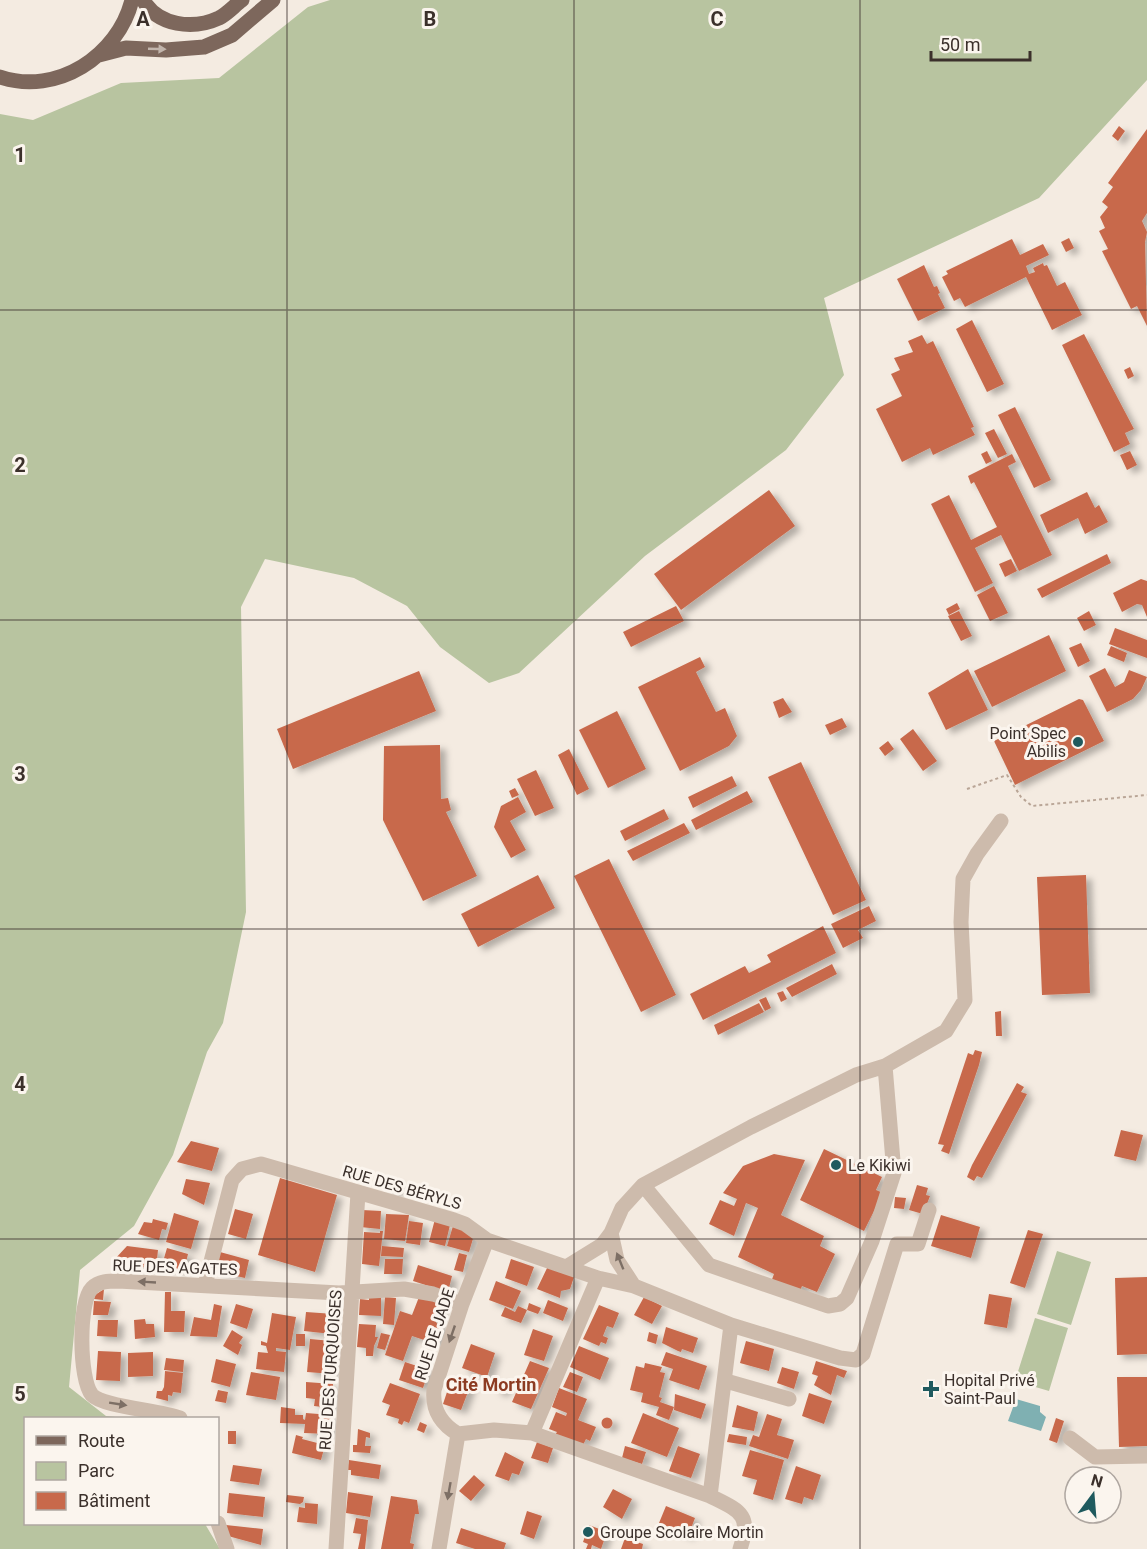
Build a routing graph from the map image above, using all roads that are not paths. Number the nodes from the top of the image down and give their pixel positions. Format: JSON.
{"nodes":[{"id":1,"x":132,"y":0,"type":"edge"},
{"id":2,"x":143,"y":0,"type":"edge"},
{"id":3,"x":242,"y":0,"type":"edge"},
{"id":4,"x":273,"y":0,"type":"edge"},
{"id":5,"x":99,"y":55,"type":"junction"},
{"id":6,"x":0,"y":77,"type":"edge"},
{"id":7,"x":1001,"y":821,"type":"dead end"},
{"id":8,"x":885,"y":1066,"type":"junction"},
{"id":9,"x":643,"y":1185,"type":"junction"},
{"id":10,"x":358,"y":1192,"type":"junction"},
{"id":11,"x":929,"y":1210,"type":"dead end"},
{"id":12,"x":611,"y":1233,"type":"junction"},
{"id":13,"x":487,"y":1240,"type":"junction"},
{"id":14,"x":568,"y":1266,"type":"junction"},
{"id":15,"x":598,"y":1278,"type":"junction"},
{"id":16,"x":205,"y":1285,"type":"junction"},
{"id":17,"x":634,"y":1287,"type":"junction"},
{"id":18,"x":354,"y":1292,"type":"junction"},
{"id":19,"x":462,"y":1304,"type":"junction"},
{"id":20,"x":731,"y":1325,"type":"junction"},
{"id":21,"x":726,"y":1381,"type":"junction"},
{"id":22,"x":789,"y":1399,"type":"dead end"},
{"id":23,"x":174,"y":1417,"type":"edge"},
{"id":24,"x":532,"y":1433,"type":"junction"},
{"id":25,"x":458,"y":1434,"type":"junction"},
{"id":26,"x":1070,"y":1438,"type":"dead end"},
{"id":27,"x":1147,"y":1456,"type":"edge"},
{"id":28,"x":710,"y":1496,"type":"junction"},
{"id":29,"x":219,"y":1525,"type":"edge"},
{"id":30,"x":227,"y":1549,"type":"edge"},
{"id":31,"x":336,"y":1549,"type":"edge"},
{"id":32,"x":439,"y":1549,"type":"edge"},
{"id":33,"x":740,"y":1549,"type":"edge"}],
"edges":[{"from":1,"to":5,"type":"main road"},
{"from":2,"to":3,"type":"main road"},
{"from":5,"to":4,"type":"main road","one_way":true},
{"from":5,"to":6,"type":"main road"},
{"from":7,"to":8,"type":"street"},
{"from":8,"to":9,"type":"street"},
{"from":8,"to":9,"type":"street"},
{"from":9,"to":12,"type":"street"},
{"from":10,"to":13,"type":"street","name":"RUE DES BÉRYLS"},
{"from":10,"to":16,"type":"street","name":"RUE DES BÉRYLS"},
{"from":10,"to":18,"type":"street","name":"RUE DES TURQUOISES"},
{"from":11,"to":20,"type":"street","name":"RUE DES BÉRYLS"},
{"from":12,"to":14,"type":"street"},
{"from":17,"to":12,"type":"street","one_way":true},
{"from":13,"to":14,"type":"street","name":"RUE DES BÉRYLS"},
{"from":13,"to":19,"type":"street","name":"RUE DE JADE"},
{"from":14,"to":15,"type":"street","name":"RUE DES BÉRYLS"},
{"from":15,"to":17,"type":"street","name":"RUE DES BÉRYLS"},
{"from":15,"to":24,"type":"street"},
{"from":16,"to":18,"type":"street","name":"RUE DES AGATES"},
{"from":16,"to":23,"type":"street","name":"RUE DES AGATES","one_way":true},
{"from":17,"to":20,"type":"street","name":"RUE DES BÉRYLS"},
{"from":18,"to":19,"type":"street","name":"RUE DES AGATES"},
{"from":18,"to":31,"type":"street","name":"RUE DES TURQUOISES"},
{"from":19,"to":25,"type":"street","name":"RUE DE JADE","one_way":true},
{"from":20,"to":21,"type":"street"},
{"from":21,"to":22,"type":"street"},
{"from":21,"to":28,"type":"street"},
{"from":24,"to":25,"type":"street"},
{"from":24,"to":28,"type":"street"},
{"from":25,"to":32,"type":"street","one_way":true},
{"from":26,"to":27,"type":"street"},
{"from":28,"to":33,"type":"street"},
{"from":29,"to":30,"type":"street"}]}
